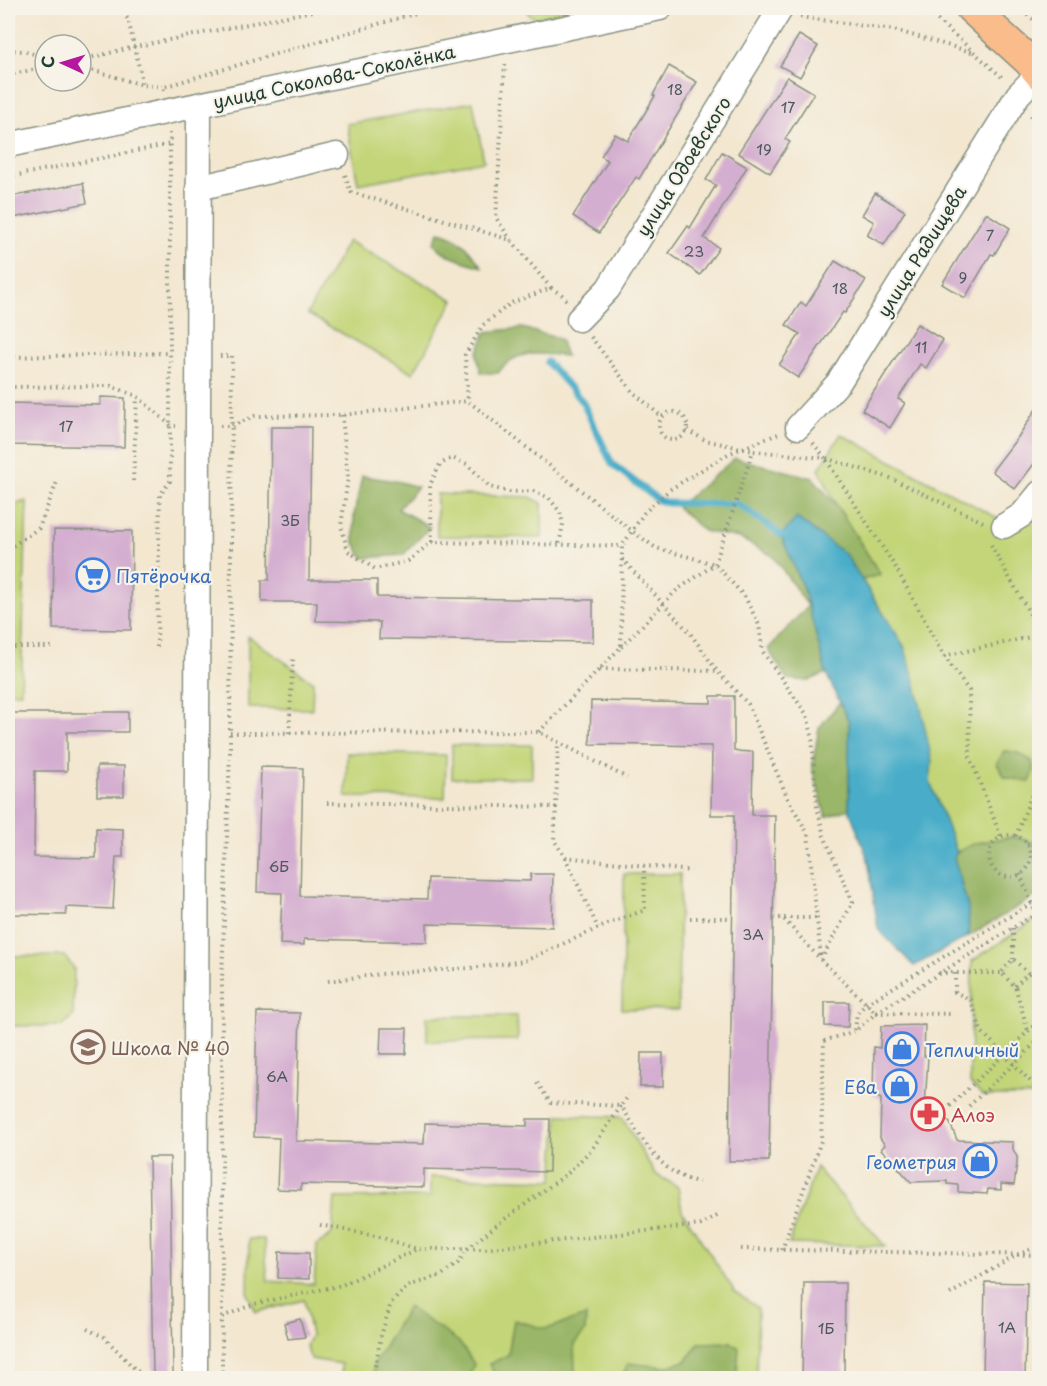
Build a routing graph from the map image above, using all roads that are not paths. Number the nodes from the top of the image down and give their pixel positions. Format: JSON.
{"nodes":[{"id":1,"x":660,"y":8,"type":"edge"},
{"id":2,"x":971,"y":8,"type":"edge"},
{"id":3,"x":779,"y":11,"type":"edge"},
{"id":4,"x":1039,"y":72,"type":"edge"},
{"id":5,"x":199,"y":105,"type":"junction"},
{"id":6,"x":8,"y":145,"type":"edge"},
{"id":7,"x":337,"y":155,"type":"dead end"},
{"id":8,"x":198,"y":188,"type":"junction"},
{"id":9,"x":579,"y":319,"type":"road end"},
{"id":10,"x":798,"y":427,"type":"road end"},
{"id":11,"x":1040,"y":493,"type":"edge"},
{"id":12,"x":992,"y":533,"type":"road end"},
{"id":13,"x":195,"y":1378,"type":"edge"}],
"edges":[{"from":1,"to":5,"type":"street","name":"улица Соколова-Соколёнка"},
{"from":2,"to":4,"type":"main road"},
{"from":3,"to":9,"type":"street","name":"улица Одоевского"},
{"from":4,"to":10,"type":"street","name":"улица Радищева"},
{"from":5,"to":6,"type":"street","name":"улица Соколова-Соколёнка"},
{"from":5,"to":8,"type":"street"},
{"from":7,"to":8,"type":"street"},
{"from":8,"to":13,"type":"street"},
{"from":11,"to":12,"type":"street"}]}
